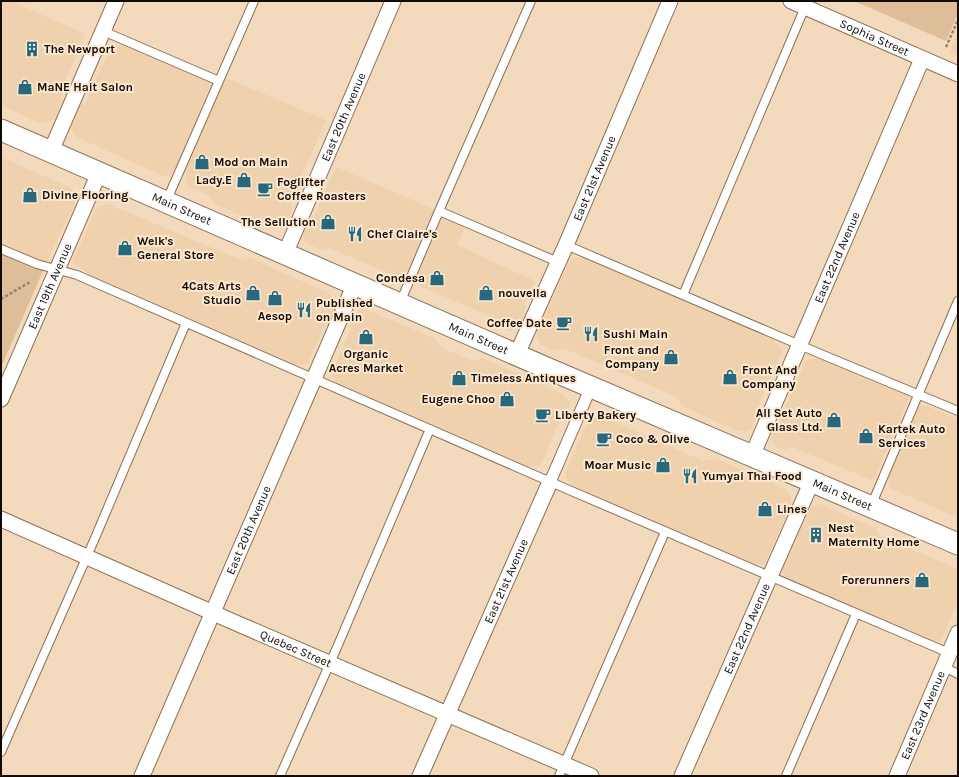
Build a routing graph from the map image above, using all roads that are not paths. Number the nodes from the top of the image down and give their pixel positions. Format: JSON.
{"nodes":[{"id":1,"x":116,"y":1,"type":"edge"},
{"id":2,"x":254,"y":1,"type":"edge"},
{"id":3,"x":393,"y":1,"type":"edge"},
{"id":4,"x":531,"y":1,"type":"edge"},
{"id":5,"x":670,"y":1,"type":"edge"},
{"id":6,"x":791,"y":1,"type":"edge"},
{"id":7,"x":805,"y":7,"type":"junction"},
{"id":8,"x":103,"y":31,"type":"junction"},
{"id":9,"x":922,"y":59,"type":"junction"},
{"id":10,"x":958,"y":74,"type":"edge"},
{"id":11,"x":219,"y":82,"type":"junction"},
{"id":12,"x":1,"y":130,"type":"edge"},
{"id":13,"x":51,"y":151,"type":"junction"},
{"id":14,"x":99,"y":174,"type":"junction"},
{"id":15,"x":166,"y":202,"type":"junction"},
{"id":16,"x":439,"y":211,"type":"junction"},
{"id":17,"x":566,"y":244,"type":"junction"},
{"id":18,"x":1,"y":249,"type":"edge"},
{"id":19,"x":285,"y":254,"type":"junction"},
{"id":20,"x":558,"y":262,"type":"junction"},
{"id":21,"x":58,"y":270,"type":"junction"},
{"id":22,"x":355,"y":284,"type":"junction"},
{"id":23,"x":683,"y":295,"type":"junction"},
{"id":24,"x":958,"y":301,"type":"edge"},
{"id":25,"x":400,"y":304,"type":"junction"},
{"id":26,"x":186,"y":323,"type":"junction"},
{"id":27,"x":800,"y":345,"type":"junction"},
{"id":28,"x":517,"y":354,"type":"junction"},
{"id":29,"x":314,"y":379,"type":"junction"},
{"id":30,"x":591,"y":387,"type":"junction"},
{"id":31,"x":918,"y":394,"type":"junction"},
{"id":32,"x":1,"y":399,"type":"edge"},
{"id":33,"x":958,"y":411,"type":"edge"},
{"id":34,"x":430,"y":429,"type":"junction"},
{"id":35,"x":752,"y":456,"type":"junction"},
{"id":36,"x":812,"y":481,"type":"junction"},
{"id":37,"x":550,"y":482,"type":"junction"},
{"id":38,"x":871,"y":506,"type":"junction"},
{"id":39,"x":1,"y":519,"type":"edge"},
{"id":40,"x":665,"y":532,"type":"junction"},
{"id":41,"x":958,"y":544,"type":"edge"},
{"id":42,"x":87,"y":556,"type":"junction"},
{"id":43,"x":769,"y":577,"type":"junction"},
{"id":44,"x":212,"y":612,"type":"junction"},
{"id":45,"x":856,"y":614,"type":"junction"},
{"id":46,"x":958,"y":633,"type":"edge"},
{"id":47,"x":946,"y":660,"type":"junction"},
{"id":48,"x":330,"y":663,"type":"junction"},
{"id":49,"x":958,"y":674,"type":"edge"},
{"id":50,"x":447,"y":713,"type":"junction"},
{"id":51,"x":1,"y":752,"type":"edge"},
{"id":52,"x":561,"y":770,"type":"edge"},
{"id":53,"x":142,"y":776,"type":"edge"},
{"id":54,"x":280,"y":776,"type":"edge"},
{"id":55,"x":420,"y":776,"type":"edge"},
{"id":56,"x":591,"y":776,"type":"edge"},
{"id":57,"x":682,"y":776,"type":"edge"},
{"id":58,"x":786,"y":776,"type":"edge"},
{"id":59,"x":897,"y":776,"type":"edge"}],
"edges":[{"from":1,"to":8,"type":"street"},
{"from":2,"to":11,"type":"lane"},
{"from":3,"to":19,"type":"street","name":"East 20th Avenue"},
{"from":4,"to":16,"type":"lane"},
{"from":5,"to":17,"type":"street","name":"East 21st Avenue"},
{"from":6,"to":7,"type":"street","name":"Sophia Street"},
{"from":7,"to":9,"type":"street","name":"Sophia Street"},
{"from":7,"to":23,"type":"lane"},
{"from":8,"to":11,"type":"lane"},
{"from":8,"to":13,"type":"street"},
{"from":9,"to":10,"type":"street","name":"Sophia Street"},
{"from":9,"to":27,"type":"street","name":"East 22nd Avenue"},
{"from":11,"to":15,"type":"lane"},
{"from":12,"to":13,"type":"main road","name":"Main Street"},
{"from":13,"to":14,"type":"main road","name":"Main Street"},
{"from":14,"to":15,"type":"main road","name":"Main Street"},
{"from":14,"to":21,"type":"street","name":"East 19th Avenue"},
{"from":15,"to":19,"type":"main road","name":"Main Street"},
{"from":16,"to":20,"type":"lane"},
{"from":16,"to":25,"type":"lane"},
{"from":17,"to":20,"type":"street","name":"East 21st Avenue"},
{"from":17,"to":23,"type":"lane"},
{"from":18,"to":21,"type":"lane"},
{"from":19,"to":22,"type":"main road","name":"Main Street"},
{"from":20,"to":28,"type":"street","name":"East 21st Avenue"},
{"from":21,"to":26,"type":"lane"},
{"from":21,"to":32,"type":"street","name":"East 19th Avenue"},
{"from":22,"to":25,"type":"main road","name":"Main Street"},
{"from":22,"to":29,"type":"street","name":"East 20th Avenue"},
{"from":23,"to":27,"type":"lane"},
{"from":24,"to":31,"type":"lane"},
{"from":25,"to":28,"type":"main road","name":"Main Street"},
{"from":26,"to":29,"type":"lane"},
{"from":26,"to":42,"type":"lane"},
{"from":27,"to":31,"type":"lane"},
{"from":27,"to":35,"type":"street","name":"East 22nd Avenue"},
{"from":28,"to":30,"type":"main road","name":"Main Street"},
{"from":29,"to":34,"type":"lane"},
{"from":29,"to":44,"type":"street","name":"East 20th Avenue"},
{"from":30,"to":35,"type":"main road","name":"Main Street"},
{"from":30,"to":37,"type":"street","name":"East 21st Avenue"},
{"from":31,"to":33,"type":"lane"},
{"from":31,"to":38,"type":"lane"},
{"from":34,"to":37,"type":"lane"},
{"from":34,"to":48,"type":"lane"},
{"from":35,"to":36,"type":"main road","name":"Main Street"},
{"from":36,"to":38,"type":"main road","name":"Main Street"},
{"from":36,"to":43,"type":"street","name":"East 22nd Avenue"},
{"from":37,"to":40,"type":"lane"},
{"from":37,"to":50,"type":"street","name":"East 21st Avenue"},
{"from":38,"to":41,"type":"main road","name":"Main Street"},
{"from":39,"to":42,"type":"street","name":"Quebec Street"},
{"from":40,"to":43,"type":"lane"},
{"from":40,"to":52,"type":"lane"},
{"from":42,"to":44,"type":"street","name":"Quebec Street"},
{"from":42,"to":51,"type":"lane"},
{"from":43,"to":45,"type":"lane"},
{"from":43,"to":57,"type":"street","name":"East 22nd Avenue"},
{"from":44,"to":48,"type":"street","name":"Quebec Street"},
{"from":44,"to":53,"type":"street","name":"East 20th Avenue"},
{"from":45,"to":47,"type":"lane"},
{"from":45,"to":58,"type":"lane"},
{"from":46,"to":47,"type":"street","name":"East 23rd Avenue"},
{"from":47,"to":49,"type":"lane"},
{"from":47,"to":59,"type":"street","name":"East 23rd Avenue"},
{"from":48,"to":50,"type":"street","name":"Quebec Street"},
{"from":48,"to":54,"type":"lane"},
{"from":50,"to":52,"type":"street","name":"Quebec Street"},
{"from":50,"to":55,"type":"street","name":"East 21st Avenue"},
{"from":52,"to":56,"type":"street","name":"Quebec Street"}]}
